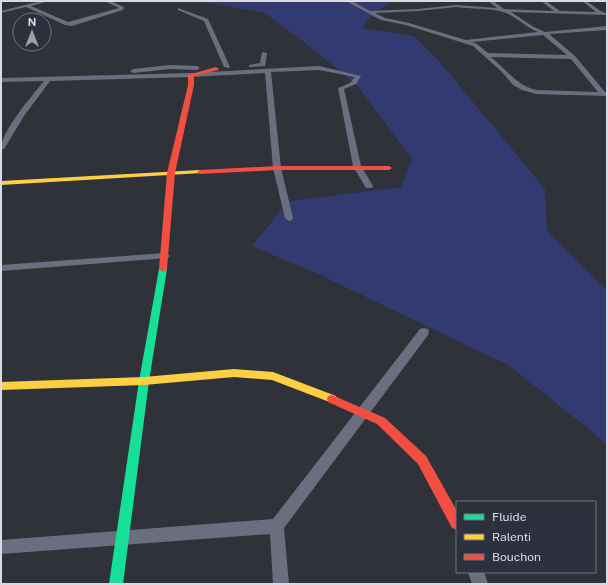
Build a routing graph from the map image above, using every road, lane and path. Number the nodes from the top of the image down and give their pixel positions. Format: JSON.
{"nodes":[{"id":1,"x":47,"y":1,"type":"edge"},
{"id":2,"x":106,"y":1,"type":"edge"},
{"id":3,"x":348,"y":1,"type":"edge"},
{"id":4,"x":490,"y":1,"type":"edge"},
{"id":5,"x":543,"y":1,"type":"edge"},
{"id":6,"x":584,"y":1,"type":"edge"},
{"id":7,"x":27,"y":6,"type":"junction"},
{"id":8,"x":180,"y":9,"type":"dead end"},
{"id":9,"x":503,"y":10,"type":"junction"},
{"id":10,"x":1,"y":12,"type":"edge"},
{"id":11,"x":367,"y":12,"type":"junction"},
{"id":12,"x":559,"y":12,"type":"junction"},
{"id":13,"x":605,"y":14,"type":"edge"},
{"id":14,"x":607,"y":28,"type":"edge"},
{"id":15,"x":544,"y":34,"type":"junction"},
{"id":16,"x":468,"y":41,"type":"junction"},
{"id":17,"x":264,"y":53,"type":"dead end"},
{"id":18,"x":488,"y":56,"type":"junction"},
{"id":19,"x":573,"y":58,"type":"junction"},
{"id":20,"x":227,"y":67,"type":"junction"},
{"id":21,"x":216,"y":69,"type":"junction"},
{"id":22,"x":268,"y":71,"type":"junction"},
{"id":23,"x":191,"y":75,"type":"junction"},
{"id":24,"x":48,"y":79,"type":"junction"},
{"id":25,"x":1,"y":80,"type":"edge"},
{"id":26,"x":605,"y":94,"type":"edge"},
{"id":27,"x":1,"y":147,"type":"edge"},
{"id":28,"x":357,"y":166,"type":"junction"},
{"id":29,"x":277,"y":168,"type":"junction"},
{"id":30,"x":389,"y":168,"type":"dead end"},
{"id":31,"x":171,"y":173,"type":"junction"},
{"id":32,"x":1,"y":183,"type":"edge"},
{"id":33,"x":369,"y":186,"type":"dead end"},
{"id":34,"x":289,"y":218,"type":"dead end"},
{"id":35,"x":165,"y":256,"type":"junction"},
{"id":36,"x":1,"y":268,"type":"edge"},
{"id":37,"x":424,"y":332,"type":"dead end"},
{"id":38,"x":144,"y":381,"type":"junction"},
{"id":39,"x":1,"y":386,"type":"edge"},
{"id":40,"x":364,"y":414,"type":"junction"},
{"id":41,"x":456,"y":522,"type":"edge"},
{"id":42,"x":277,"y":526,"type":"junction"},
{"id":43,"x":121,"y":538,"type":"junction"},
{"id":44,"x":1,"y":547,"type":"edge"},
{"id":45,"x":476,"y":573,"type":"edge"},
{"id":46,"x":116,"y":584,"type":"edge"},
{"id":47,"x":281,"y":584,"type":"edge"},
{"id":48,"x":480,"y":584,"type":"edge"}],
"edges":[{"from":1,"to":7,"type":"street"},
{"from":2,"to":7,"type":"street"},
{"from":3,"to":11,"type":"street"},
{"from":4,"to":9,"type":"street"},
{"from":5,"to":12,"type":"street"},
{"from":6,"to":13,"type":"street"},
{"from":7,"to":10,"type":"street"},
{"from":8,"to":20,"type":"street"},
{"from":9,"to":11,"type":"street"},
{"from":9,"to":12,"type":"street"},
{"from":9,"to":15,"type":"street"},
{"from":11,"to":16,"type":"street"},
{"from":12,"to":13,"type":"street"},
{"from":14,"to":15,"type":"street"},
{"from":15,"to":16,"type":"street"},
{"from":15,"to":19,"type":"street"},
{"from":16,"to":18,"type":"street"},
{"from":17,"to":20,"type":"street"},
{"from":18,"to":19,"type":"street"},
{"from":18,"to":26,"type":"street"},
{"from":19,"to":26,"type":"street"},
{"from":20,"to":21,"type":"street"},
{"from":21,"to":23,"type":"street"},
{"from":21,"to":24,"type":"street"},
{"from":22,"to":23,"type":"street"},
{"from":22,"to":28,"type":"street"},
{"from":22,"to":29,"type":"street"},
{"from":23,"to":24,"type":"street"},
{"from":23,"to":31,"type":"street"},
{"from":24,"to":25,"type":"street"},
{"from":24,"to":27,"type":"street"},
{"from":28,"to":29,"type":"street"},
{"from":28,"to":30,"type":"street"},
{"from":28,"to":33,"type":"street"},
{"from":29,"to":31,"type":"street"},
{"from":29,"to":34,"type":"street"},
{"from":31,"to":32,"type":"street"},
{"from":31,"to":35,"type":"street"},
{"from":35,"to":36,"type":"street"},
{"from":35,"to":38,"type":"street"},
{"from":37,"to":40,"type":"street"},
{"from":38,"to":39,"type":"street"},
{"from":38,"to":40,"type":"street"},
{"from":38,"to":43,"type":"street"},
{"from":40,"to":41,"type":"street"},
{"from":40,"to":42,"type":"street"},
{"from":42,"to":43,"type":"street"},
{"from":42,"to":47,"type":"street"},
{"from":43,"to":44,"type":"street"},
{"from":43,"to":46,"type":"street"},
{"from":45,"to":48,"type":"street"}]}
